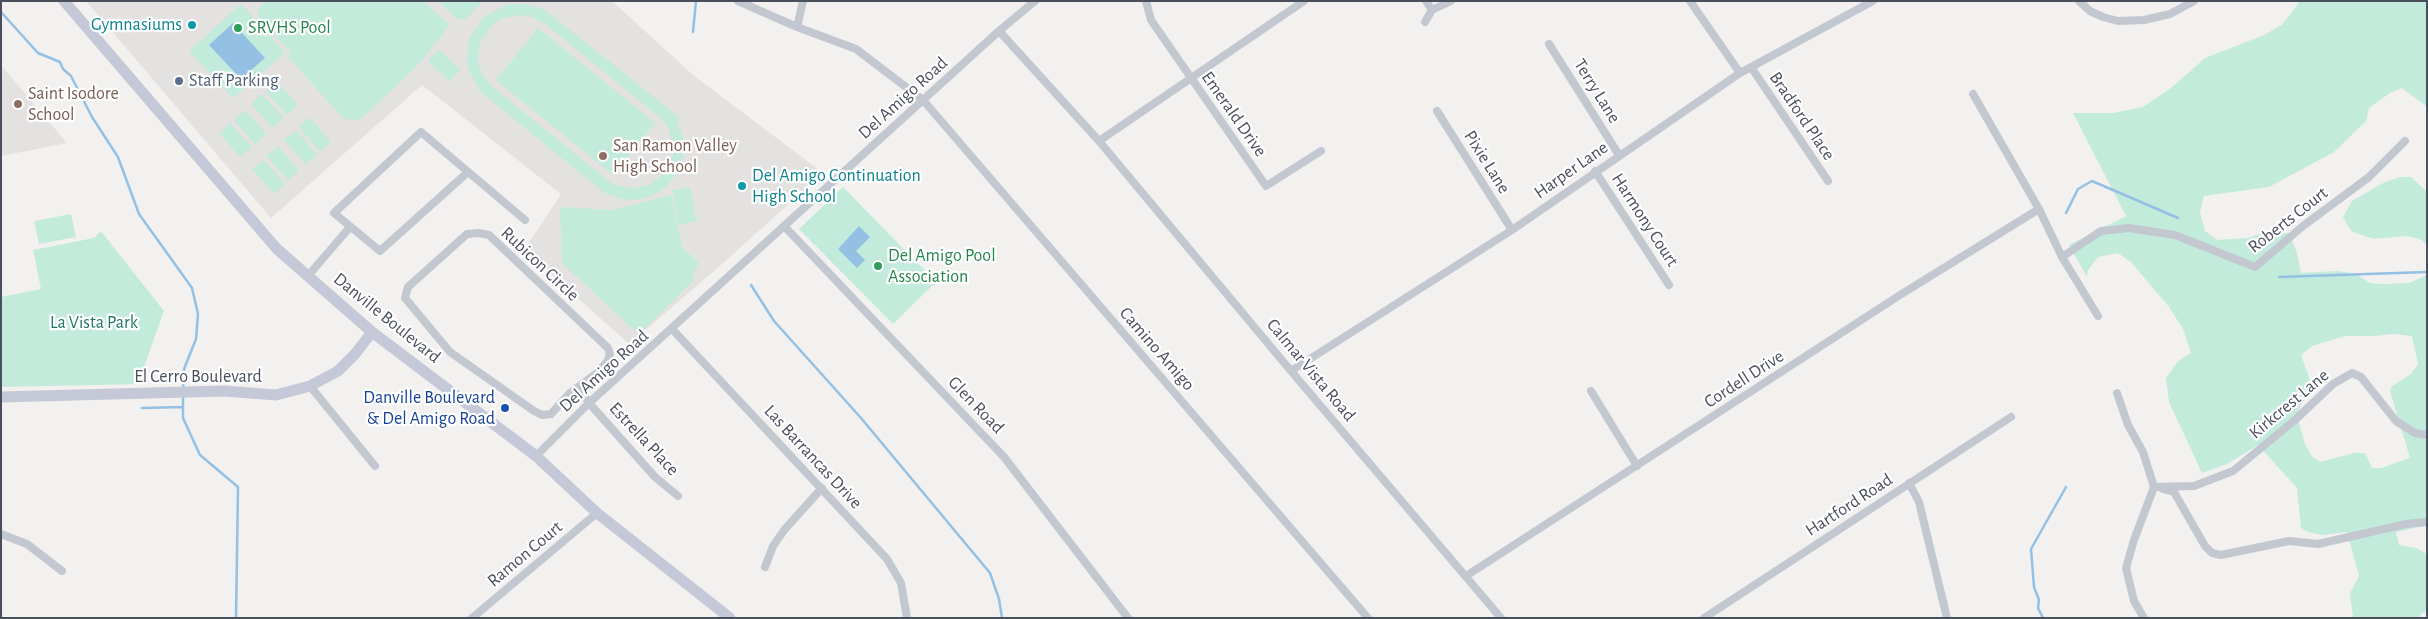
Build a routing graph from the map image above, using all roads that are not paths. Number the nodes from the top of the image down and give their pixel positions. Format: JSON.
{"nodes":[{"id":1,"x":64,"y":1,"type":"edge"},
{"id":2,"x":738,"y":1,"type":"edge"},
{"id":3,"x":803,"y":1,"type":"edge"},
{"id":4,"x":1035,"y":1,"type":"edge"},
{"id":5,"x":1146,"y":1,"type":"edge"},
{"id":6,"x":1304,"y":1,"type":"edge"},
{"id":7,"x":1426,"y":1,"type":"edge"},
{"id":8,"x":1451,"y":1,"type":"edge"},
{"id":9,"x":1690,"y":1,"type":"edge"},
{"id":10,"x":1873,"y":1,"type":"edge"},
{"id":11,"x":2079,"y":1,"type":"edge"},
{"id":12,"x":2194,"y":1,"type":"edge"},
{"id":13,"x":1432,"y":10,"type":"junction"},
{"id":14,"x":1425,"y":22,"type":"dead end"},
{"id":15,"x":797,"y":27,"type":"junction"},
{"id":16,"x":999,"y":31,"type":"junction"},
{"id":17,"x":1549,"y":44,"type":"dead end"},
{"id":18,"x":1751,"y":67,"type":"junction"},
{"id":19,"x":1740,"y":73,"type":"junction"},
{"id":20,"x":1191,"y":79,"type":"junction"},
{"id":21,"x":1973,"y":94,"type":"dead end"},
{"id":22,"x":923,"y":100,"type":"junction"},
{"id":23,"x":1437,"y":111,"type":"dead end"},
{"id":24,"x":1099,"y":141,"type":"junction"},
{"id":25,"x":2405,"y":142,"type":"dead end"},
{"id":26,"x":1321,"y":151,"type":"dead end"},
{"id":27,"x":1619,"y":155,"type":"junction"},
{"id":28,"x":1595,"y":171,"type":"junction"},
{"id":29,"x":468,"y":172,"type":"junction"},
{"id":30,"x":1828,"y":181,"type":"dead end"},
{"id":31,"x":2039,"y":209,"type":"junction"},
{"id":32,"x":524,"y":220,"type":"dead end"},
{"id":33,"x":785,"y":226,"type":"junction"},
{"id":34,"x":350,"y":227,"type":"junction"},
{"id":35,"x":1512,"y":230,"type":"junction"},
{"id":36,"x":2062,"y":257,"type":"junction"},
{"id":37,"x":307,"y":277,"type":"junction"},
{"id":38,"x":1669,"y":285,"type":"dead end"},
{"id":39,"x":2098,"y":316,"type":"dead end"},
{"id":40,"x":672,"y":330,"type":"junction"},
{"id":41,"x":372,"y":332,"type":"junction"},
{"id":42,"x":1290,"y":371,"type":"junction"},
{"id":43,"x":310,"y":386,"type":"junction"},
{"id":44,"x":579,"y":387,"type":"junction"},
{"id":45,"x":1591,"y":391,"type":"dead end"},
{"id":46,"x":2117,"y":393,"type":"dead end"},
{"id":47,"x":1,"y":397,"type":"edge"},
{"id":48,"x":589,"y":403,"type":"junction"},
{"id":49,"x":2011,"y":417,"type":"dead end"},
{"id":50,"x":2427,"y":435,"type":"edge"},
{"id":51,"x":536,"y":456,"type":"junction"},
{"id":52,"x":375,"y":466,"type":"dead end"},
{"id":53,"x":1637,"y":466,"type":"junction"},
{"id":54,"x":1909,"y":484,"type":"junction"},
{"id":55,"x":2154,"y":487,"type":"junction"},
{"id":56,"x":822,"y":488,"type":"junction"},
{"id":57,"x":678,"y":496,"type":"dead end"},
{"id":58,"x":597,"y":514,"type":"junction"},
{"id":59,"x":2427,"y":522,"type":"edge"},
{"id":60,"x":1,"y":534,"type":"edge"},
{"id":61,"x":765,"y":567,"type":"dead end"},
{"id":62,"x":62,"y":571,"type":"dead end"},
{"id":63,"x":1466,"y":576,"type":"junction"},
{"id":64,"x":472,"y":618,"type":"edge"},
{"id":65,"x":730,"y":618,"type":"edge"},
{"id":66,"x":907,"y":618,"type":"edge"},
{"id":67,"x":1128,"y":618,"type":"edge"},
{"id":68,"x":1368,"y":618,"type":"edge"},
{"id":69,"x":1501,"y":618,"type":"edge"},
{"id":70,"x":1704,"y":618,"type":"edge"},
{"id":71,"x":1947,"y":618,"type":"edge"},
{"id":72,"x":2144,"y":618,"type":"edge"}],
"edges":[{"from":1,"to":37,"type":"main road","name":"Danville Boulevard"},
{"from":2,"to":15,"type":"street","name":"Camino Amigo"},
{"from":3,"to":15,"type":"street"},
{"from":4,"to":16,"type":"street","name":"Del Amigo Road"},
{"from":5,"to":20,"type":"street","name":"Emerald Drive"},
{"from":6,"to":20,"type":"street"},
{"from":7,"to":13,"type":"street"},
{"from":8,"to":13,"type":"street"},
{"from":9,"to":19,"type":"street","name":"Bradford Place"},
{"from":10,"to":18,"type":"street","name":"Harper Lane"},
{"from":11,"to":12,"type":"street"},
{"from":13,"to":14,"type":"street"},
{"from":15,"to":22,"type":"street","name":"Camino Amigo"},
{"from":16,"to":22,"type":"street","name":"Del Amigo Road"},
{"from":16,"to":24,"type":"street"},
{"from":17,"to":27,"type":"street","name":"Terry Lane"},
{"from":18,"to":19,"type":"street","name":"Harper Lane"},
{"from":18,"to":30,"type":"street","name":"Bradford Place"},
{"from":19,"to":27,"type":"street","name":"Harper Lane"},
{"from":20,"to":24,"type":"street"},
{"from":20,"to":26,"type":"street","name":"Emerald Drive"},
{"from":21,"to":31,"type":"street"},
{"from":22,"to":33,"type":"street","name":"Del Amigo Road"},
{"from":22,"to":68,"type":"street","name":"Camino Amigo"},
{"from":23,"to":35,"type":"street","name":"Pixie Lane"},
{"from":24,"to":42,"type":"street","name":"Calmar Vista Road"},
{"from":25,"to":36,"type":"street","name":"Roberts Court"},
{"from":27,"to":28,"type":"street","name":"Harper Lane"},
{"from":28,"to":35,"type":"street","name":"Harper Lane"},
{"from":28,"to":38,"type":"street","name":"Harmony Court"},
{"from":29,"to":32,"type":"street"},
{"from":29,"to":34,"type":"street"},
{"from":29,"to":34,"type":"street"},
{"from":31,"to":36,"type":"street"},
{"from":31,"to":53,"type":"street","name":"Cordell Drive"},
{"from":33,"to":40,"type":"street","name":"Del Amigo Road"},
{"from":33,"to":67,"type":"street","name":"Glen Road"},
{"from":34,"to":37,"type":"street"},
{"from":35,"to":42,"type":"street","name":"Harper Lane"},
{"from":36,"to":39,"type":"street"},
{"from":37,"to":41,"type":"main road","name":"Danville Boulevard"},
{"from":40,"to":48,"type":"street","name":"Del Amigo Road"},
{"from":40,"to":56,"type":"street","name":"Las Barrancas Drive"},
{"from":41,"to":43,"type":"main road","name":"El Cerro Boulevard"},
{"from":41,"to":51,"type":"main road","name":"Danville Boulevard"},
{"from":42,"to":63,"type":"street","name":"Calmar Vista Road"},
{"from":43,"to":47,"type":"main road","name":"El Cerro Boulevard"},
{"from":43,"to":52,"type":"street"},
{"from":44,"to":44,"type":"street","name":"Rubicon Circle"},
{"from":44,"to":48,"type":"street"},
{"from":45,"to":53,"type":"street"},
{"from":46,"to":55,"type":"street"},
{"from":48,"to":51,"type":"street","name":"Del Amigo Road"},
{"from":48,"to":57,"type":"street","name":"Estrella Place"},
{"from":49,"to":54,"type":"street","name":"Hartford Road"},
{"from":50,"to":55,"type":"street","name":"Kirkcrest Lane"},
{"from":51,"to":58,"type":"main road","name":"Danville Boulevard"},
{"from":53,"to":63,"type":"street","name":"Cordell Drive"},
{"from":54,"to":70,"type":"street","name":"Hartford Road"},
{"from":54,"to":71,"type":"street"},
{"from":55,"to":59,"type":"street"},
{"from":55,"to":72,"type":"street"},
{"from":56,"to":61,"type":"street"},
{"from":56,"to":66,"type":"street","name":"Las Barrancas Drive"},
{"from":58,"to":64,"type":"street","name":"Ramon Court"},
{"from":58,"to":65,"type":"main road","name":"Danville Boulevard"},
{"from":60,"to":62,"type":"street"},
{"from":63,"to":69,"type":"street","name":"Calmar Vista Road"}]}
